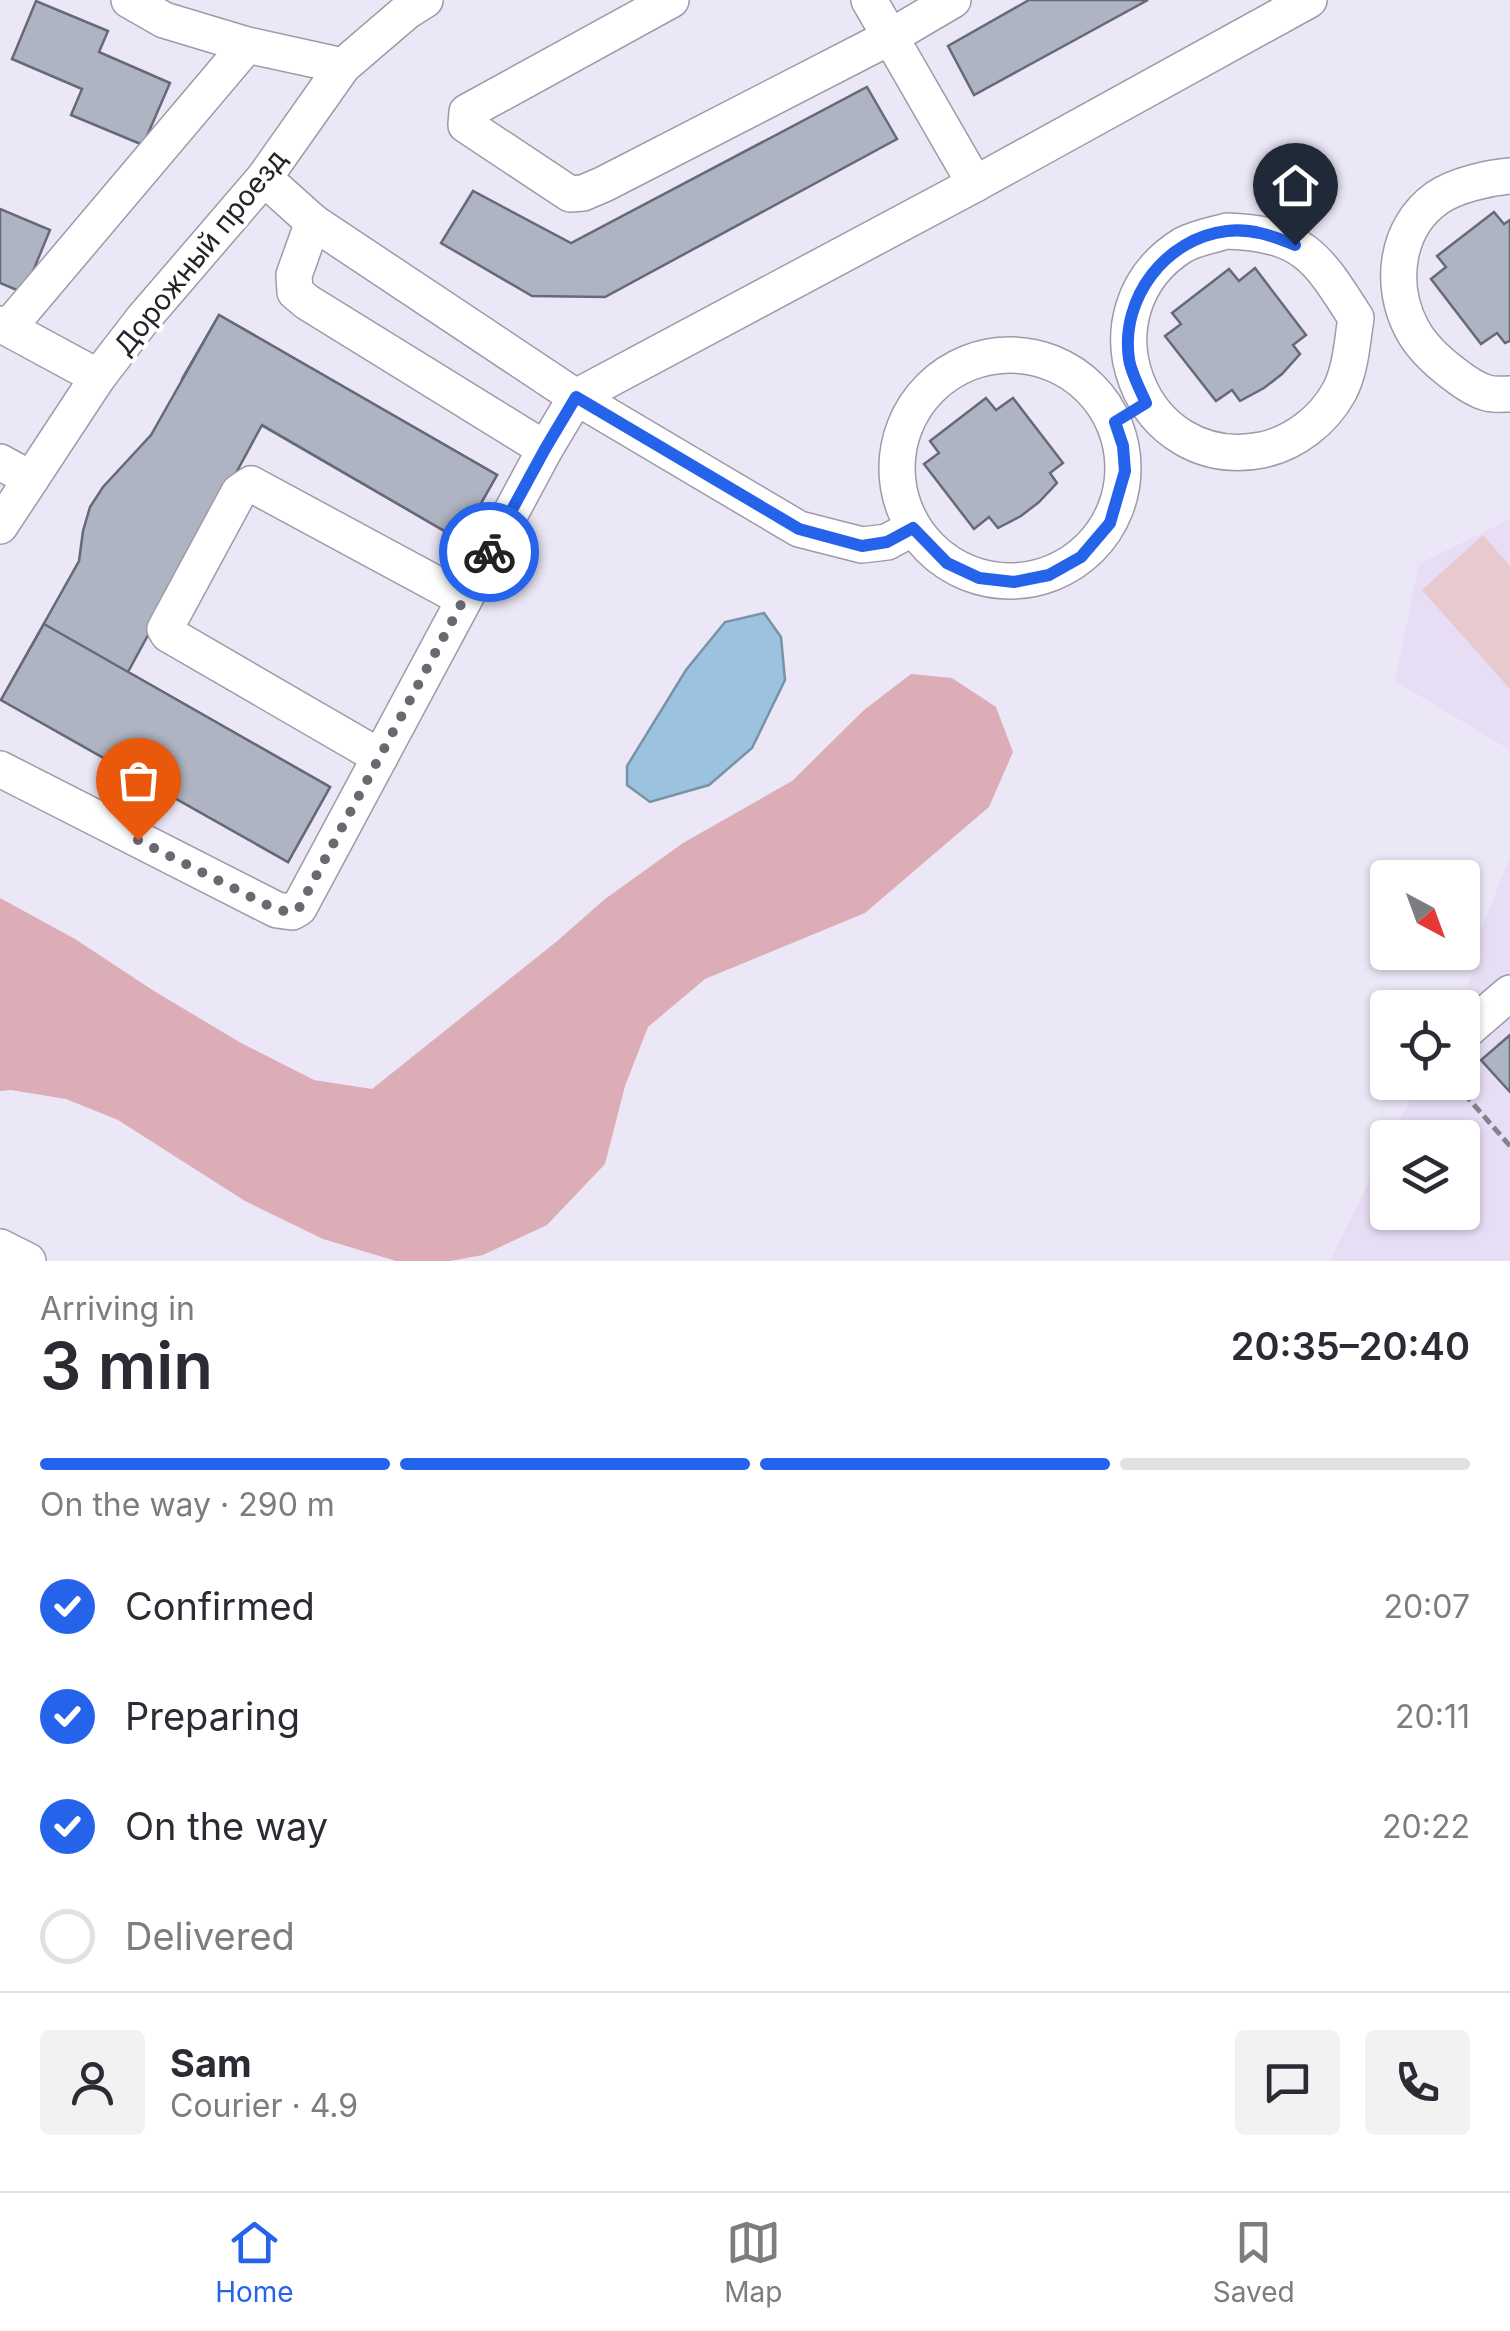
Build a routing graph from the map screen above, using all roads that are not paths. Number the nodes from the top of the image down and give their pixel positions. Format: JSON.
{"nodes":[{"id":1,"x":130,"y":0,"type":"edge"},
{"id":2,"x":425,"y":0,"type":"edge"},
{"id":3,"x":670,"y":0,"type":"edge"},
{"id":4,"x":869,"y":0,"type":"edge"},
{"id":5,"x":954,"y":0,"type":"edge"},
{"id":6,"x":1309,"y":0,"type":"edge"},
{"id":7,"x":890,"y":37,"type":"junction"},
{"id":8,"x":246,"y":45,"type":"junction"},
{"id":9,"x":343,"y":66,"type":"junction"},
{"id":10,"x":1510,"y":176,"type":"edge"},
{"id":11,"x":264,"y":178,"type":"junction"},
{"id":12,"x":975,"y":184,"type":"junction"},
{"id":13,"x":314,"y":222,"type":"junction"},
{"id":14,"x":1405,"y":309,"type":"junction"},
{"id":15,"x":1356,"y":318,"type":"junction"},
{"id":16,"x":4,"y":326,"type":"edge"},
{"id":17,"x":98,"y":377,"type":"junction"},
{"id":18,"x":1510,"y":394,"type":"edge"},
{"id":19,"x":576,"y":397,"type":"junction"},
{"id":20,"x":1146,"y":403,"type":"junction"},
{"id":21,"x":1115,"y":422,"type":"junction"},
{"id":22,"x":545,"y":449,"type":"junction"},
{"id":23,"x":0,"y":462,"type":"edge"},
{"id":24,"x":31,"y":479,"type":"junction"},
{"id":25,"x":0,"y":526,"type":"edge"},
{"id":26,"x":913,"y":528,"type":"junction"},
{"id":27,"x":464,"y":599,"type":"junction"},
{"id":28,"x":380,"y":757,"type":"junction"},
{"id":29,"x":0,"y":769,"type":"edge"},
{"id":30,"x":1510,"y":993,"type":"edge"},
{"id":31,"x":1480,"y":1019,"type":"edge"},
{"id":32,"x":0,"y":1247,"type":"edge"},
{"id":33,"x":28,"y":1261,"type":"edge"}],
"edges":[{"from":1,"to":8,"type":"street"},
{"from":2,"to":9,"type":"street","name":"Дорожный проезд"},
{"from":3,"to":7,"type":"street"},
{"from":4,"to":7,"type":"street"},
{"from":5,"to":7,"type":"street"},
{"from":6,"to":12,"type":"street"},
{"from":7,"to":12,"type":"street"},
{"from":8,"to":9,"type":"street"},
{"from":8,"to":16,"type":"street"},
{"from":9,"to":11,"type":"street","name":"Дорожный проезд"},
{"from":10,"to":14,"type":"street"},
{"from":11,"to":13,"type":"street"},
{"from":11,"to":17,"type":"street","name":"Дорожный проезд"},
{"from":12,"to":19,"type":"street"},
{"from":13,"to":19,"type":"street"},
{"from":13,"to":22,"type":"street"},
{"from":14,"to":15,"type":"street"},
{"from":14,"to":18,"type":"street"},
{"from":15,"to":20,"type":"street"},
{"from":15,"to":20,"type":"street"},
{"from":16,"to":17,"type":"street"},
{"from":17,"to":24,"type":"street","name":"Дорожный проезд"},
{"from":19,"to":22,"type":"street"},
{"from":19,"to":26,"type":"street"},
{"from":20,"to":21,"type":"street"},
{"from":21,"to":26,"type":"street"},
{"from":21,"to":26,"type":"street"},
{"from":22,"to":27,"type":"street"},
{"from":23,"to":24,"type":"street"},
{"from":24,"to":25,"type":"street","name":"Дорожный проезд"},
{"from":27,"to":28,"type":"street"},
{"from":27,"to":28,"type":"street"},
{"from":28,"to":29,"type":"street"},
{"from":30,"to":31,"type":"street"},
{"from":32,"to":33,"type":"street"}]}
